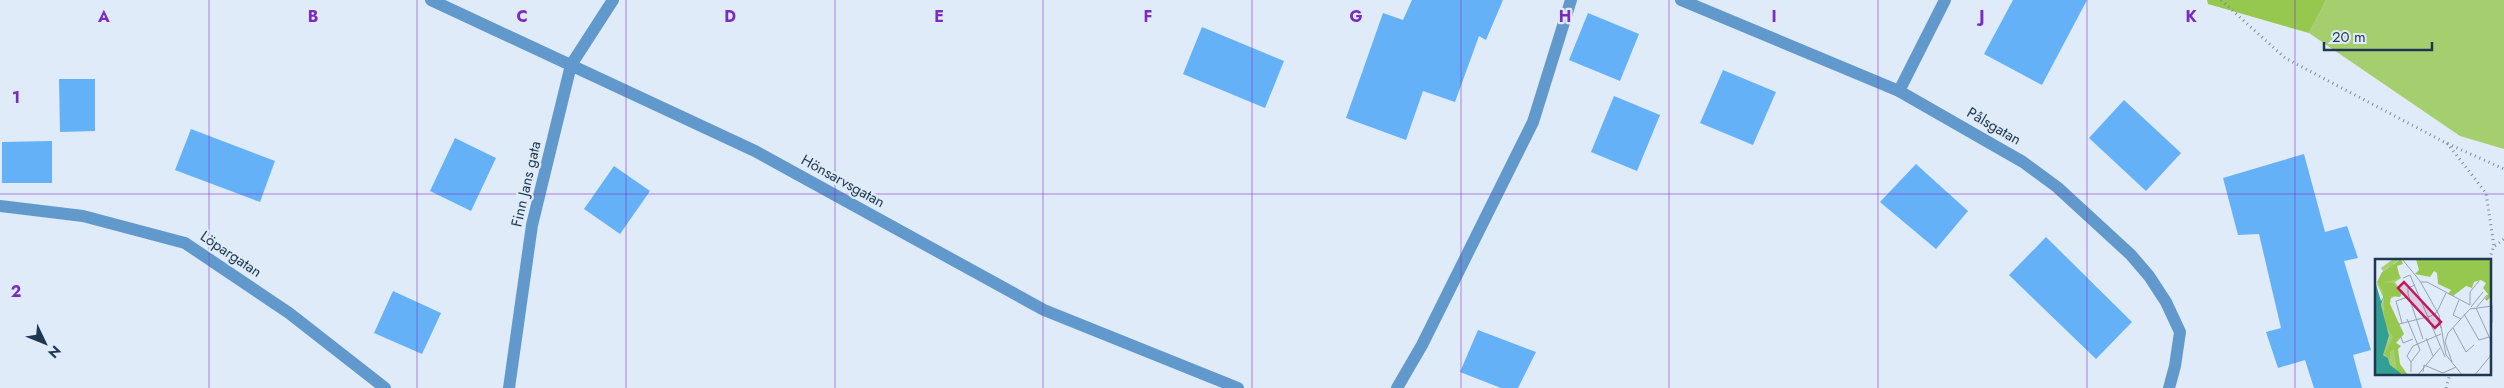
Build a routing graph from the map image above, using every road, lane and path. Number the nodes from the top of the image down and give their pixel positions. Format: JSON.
{"nodes":[{"id":1,"x":431,"y":0,"type":"edge"},
{"id":2,"x":613,"y":0,"type":"edge"},
{"id":3,"x":1570,"y":0,"type":"edge"},
{"id":4,"x":1681,"y":0,"type":"edge"},
{"id":5,"x":1945,"y":0,"type":"edge"},
{"id":6,"x":2222,"y":0,"type":"edge"},
{"id":7,"x":571,"y":65,"type":"junction"},
{"id":8,"x":1899,"y":91,"type":"junction"},
{"id":9,"x":2446,"y":143,"type":"junction"},
{"id":10,"x":2504,"y":169,"type":"edge"},
{"id":11,"x":0,"y":206,"type":"edge"},
{"id":12,"x":2504,"y":238,"type":"edge"},
{"id":13,"x":2494,"y":246,"type":"junction"},
{"id":14,"x":2489,"y":259,"type":"edge"},
{"id":15,"x":385,"y":388,"type":"edge"},
{"id":16,"x":509,"y":388,"type":"edge"},
{"id":17,"x":1238,"y":388,"type":"edge"},
{"id":18,"x":1397,"y":388,"type":"edge"},
{"id":19,"x":2169,"y":388,"type":"edge"}],
"edges":[{"from":1,"to":7,"type":"street","name":"Hönsarvsgatan"},
{"from":2,"to":7,"type":"street","name":"Finn Jans gata"},
{"from":3,"to":18,"type":"street"},
{"from":4,"to":8,"type":"street","name":"Pålsgatan"},
{"from":5,"to":8,"type":"street"},
{"from":6,"to":9,"type":"path"},
{"from":7,"to":16,"type":"street","name":"Finn Jans gata"},
{"from":7,"to":17,"type":"street","name":"Hönsarvsgatan"},
{"from":8,"to":19,"type":"street","name":"Pålsgatan"},
{"from":9,"to":10,"type":"path"},
{"from":9,"to":13,"type":"path"},
{"from":11,"to":15,"type":"street","name":"Löpargatan"},
{"from":12,"to":13,"type":"path"},
{"from":13,"to":14,"type":"path"}]}
